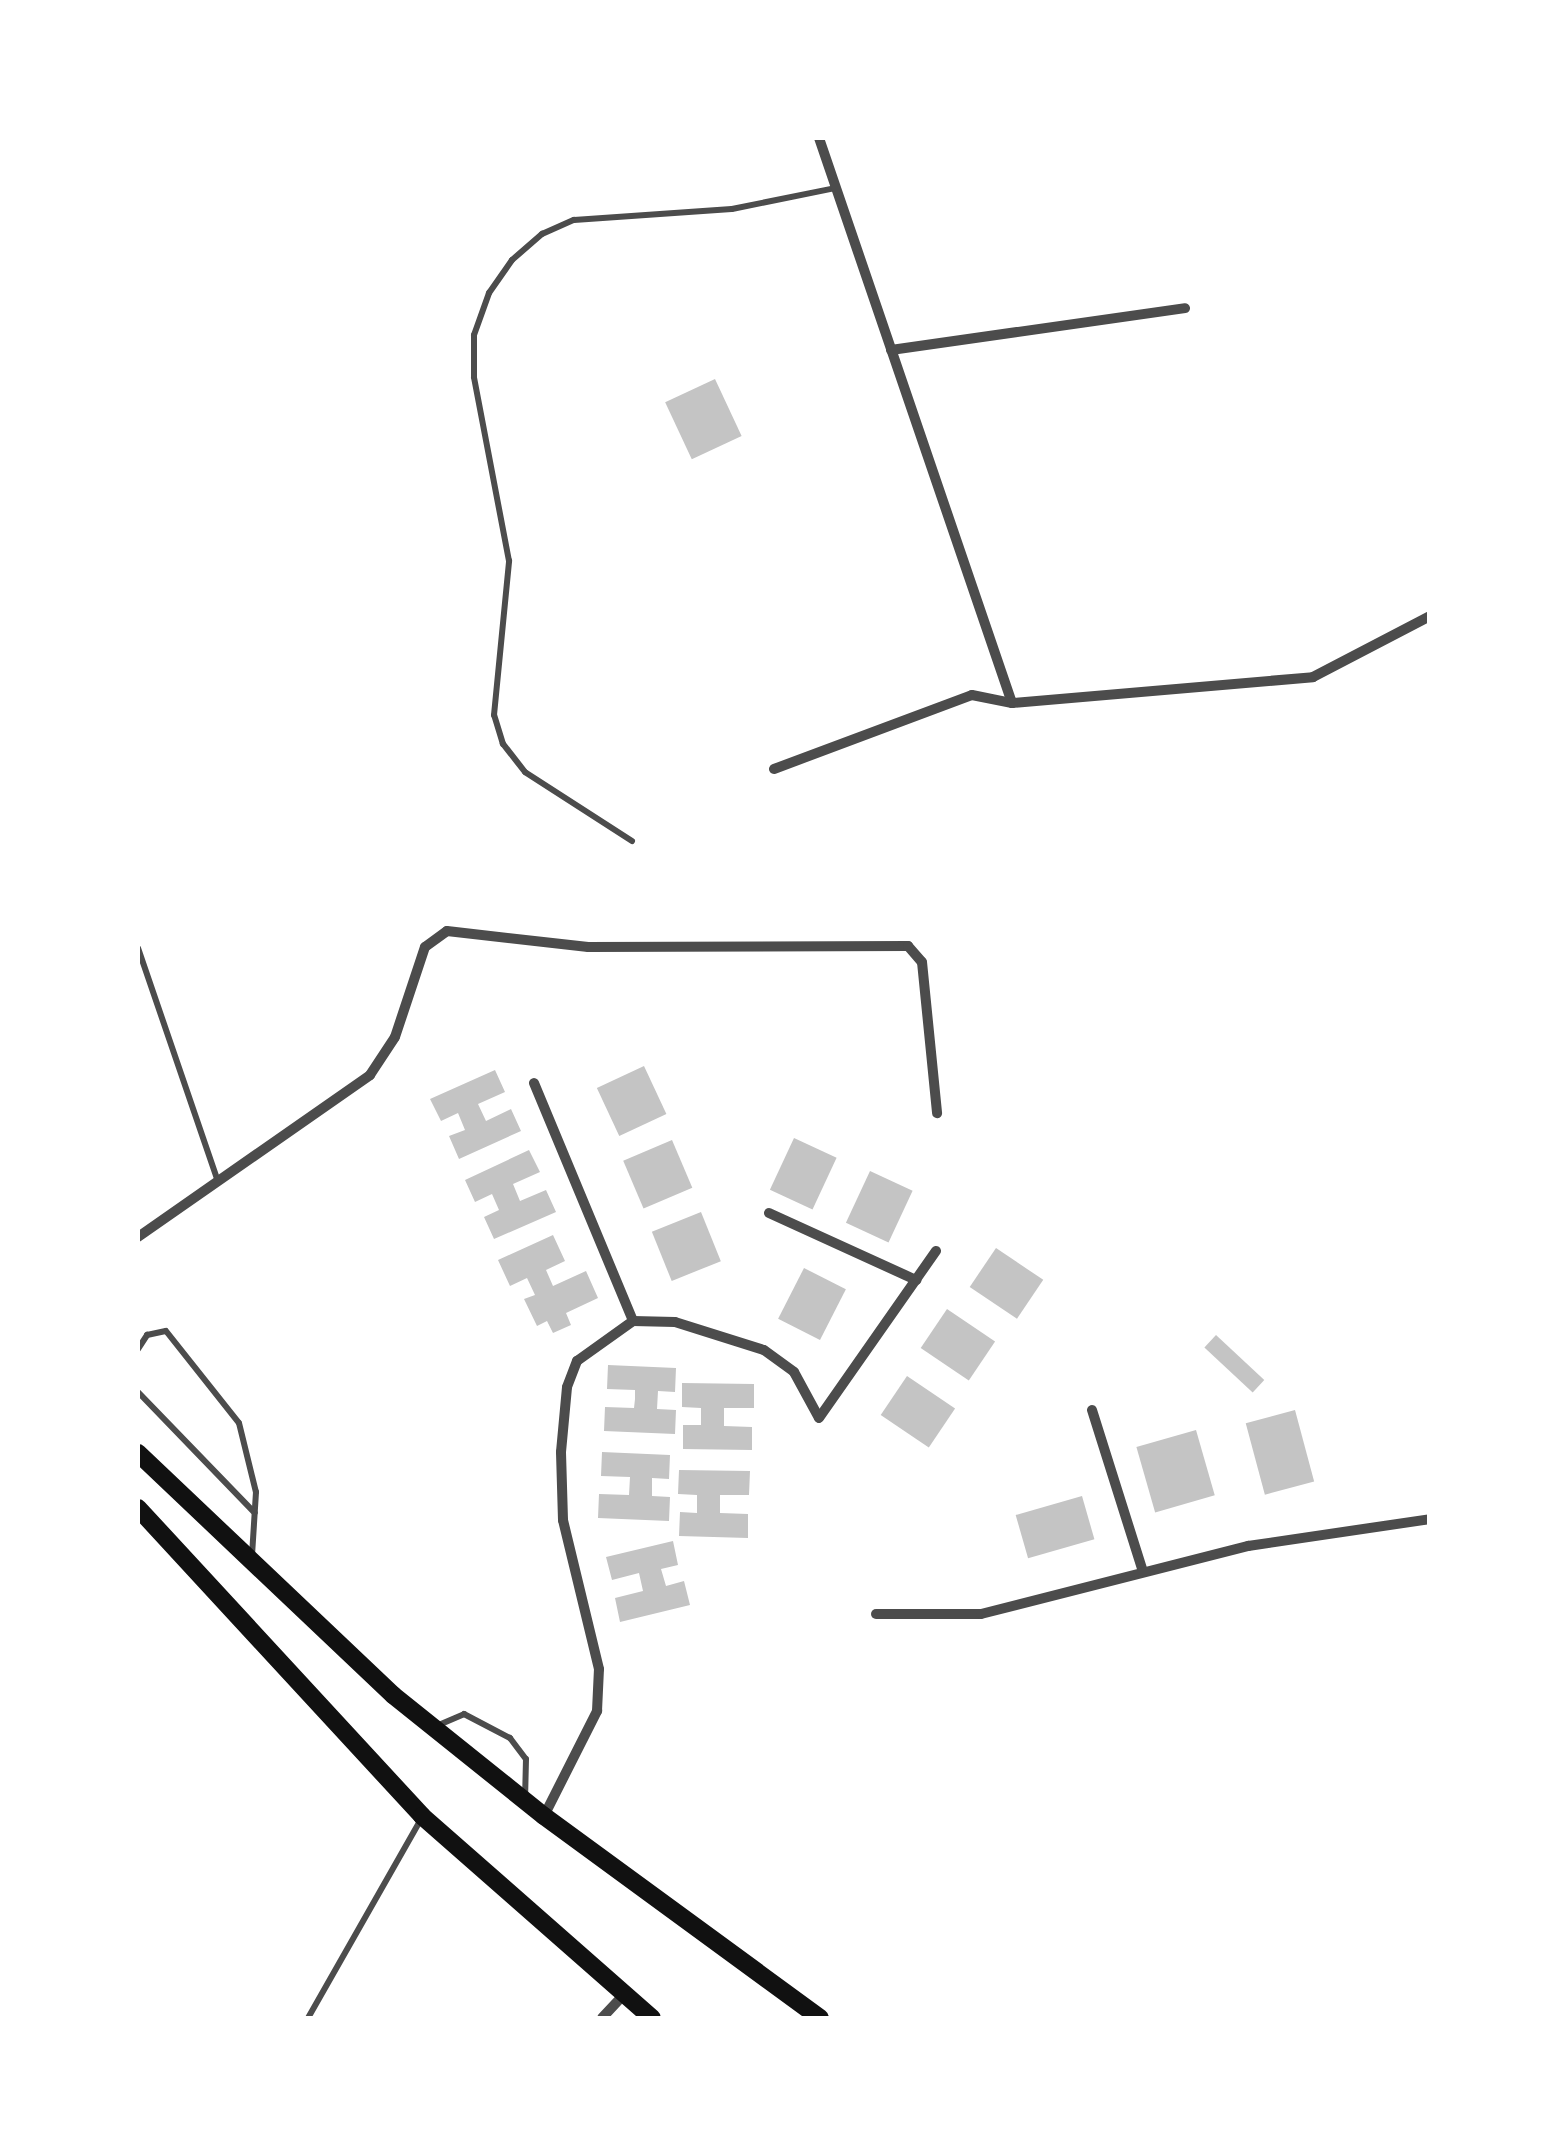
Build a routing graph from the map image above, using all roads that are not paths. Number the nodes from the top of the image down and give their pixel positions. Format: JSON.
{"nodes":[{"id":1,"x":819,"y":138,"type":"edge"},
{"id":2,"x":836,"y":188,"type":"junction"},
{"id":3,"x":1186,"y":308,"type":"dead end"},
{"id":4,"x":891,"y":350,"type":"junction"},
{"id":5,"x":1430,"y":616,"type":"edge"},
{"id":6,"x":1012,"y":703,"type":"junction"},
{"id":7,"x":774,"y":770,"type":"dead end"},
{"id":8,"x":632,"y":841,"type":"dead end"},
{"id":9,"x":138,"y":948,"type":"edge"},
{"id":10,"x":534,"y":1083,"type":"dead end"},
{"id":11,"x":937,"y":1113,"type":"dead end"},
{"id":12,"x":217,"y":1180,"type":"junction"},
{"id":13,"x":769,"y":1214,"type":"dead end"},
{"id":14,"x":138,"y":1236,"type":"edge"},
{"id":15,"x":936,"y":1251,"type":"dead end"},
{"id":16,"x":916,"y":1280,"type":"junction"},
{"id":17,"x":633,"y":1321,"type":"junction"},
{"id":18,"x":138,"y":1349,"type":"edge"},
{"id":19,"x":138,"y":1392,"type":"edge"},
{"id":20,"x":1092,"y":1410,"type":"dead end"},
{"id":21,"x":138,"y":1453,"type":"edge"},
{"id":22,"x":138,"y":1508,"type":"edge"},
{"id":23,"x":256,"y":1515,"type":"junction"},
{"id":24,"x":1430,"y":1519,"type":"edge"},
{"id":25,"x":251,"y":1562,"type":"junction"},
{"id":26,"x":1142,"y":1569,"type":"junction"},
{"id":27,"x":876,"y":1614,"type":"dead end"},
{"id":28,"x":433,"y":1727,"type":"junction"},
{"id":29,"x":525,"y":1801,"type":"junction"},
{"id":30,"x":422,"y":1816,"type":"junction"},
{"id":31,"x":544,"y":1816,"type":"junction"},
{"id":32,"x":624,"y":1994,"type":"junction"},
{"id":33,"x":308,"y":2018,"type":"edge"},
{"id":34,"x":602,"y":2018,"type":"edge"},
{"id":35,"x":652,"y":2018,"type":"edge"},
{"id":36,"x":820,"y":2018,"type":"edge"}],
"edges":[{"from":1,"to":2,"type":"street"},
{"from":2,"to":4,"type":"street"},
{"from":2,"to":8,"type":"lane"},
{"from":3,"to":4,"type":"street"},
{"from":4,"to":6,"type":"street"},
{"from":5,"to":6,"type":"street"},
{"from":6,"to":7,"type":"street"},
{"from":9,"to":12,"type":"lane"},
{"from":10,"to":17,"type":"street"},
{"from":11,"to":12,"type":"street"},
{"from":12,"to":14,"type":"street"},
{"from":13,"to":16,"type":"street"},
{"from":15,"to":16,"type":"street"},
{"from":16,"to":17,"type":"street"},
{"from":17,"to":31,"type":"street"},
{"from":18,"to":23,"type":"lane"},
{"from":19,"to":23,"type":"lane"},
{"from":20,"to":26,"type":"street"},
{"from":21,"to":25,"type":"main road"},
{"from":22,"to":30,"type":"main road"},
{"from":23,"to":25,"type":"lane"},
{"from":24,"to":26,"type":"street"},
{"from":25,"to":28,"type":"main road"},
{"from":26,"to":27,"type":"street"},
{"from":28,"to":29,"type":"main road"},
{"from":28,"to":29,"type":"lane"},
{"from":29,"to":31,"type":"main road"},
{"from":30,"to":32,"type":"main road"},
{"from":30,"to":33,"type":"lane"},
{"from":31,"to":36,"type":"main road"},
{"from":32,"to":34,"type":"street"},
{"from":32,"to":35,"type":"main road"}]}
